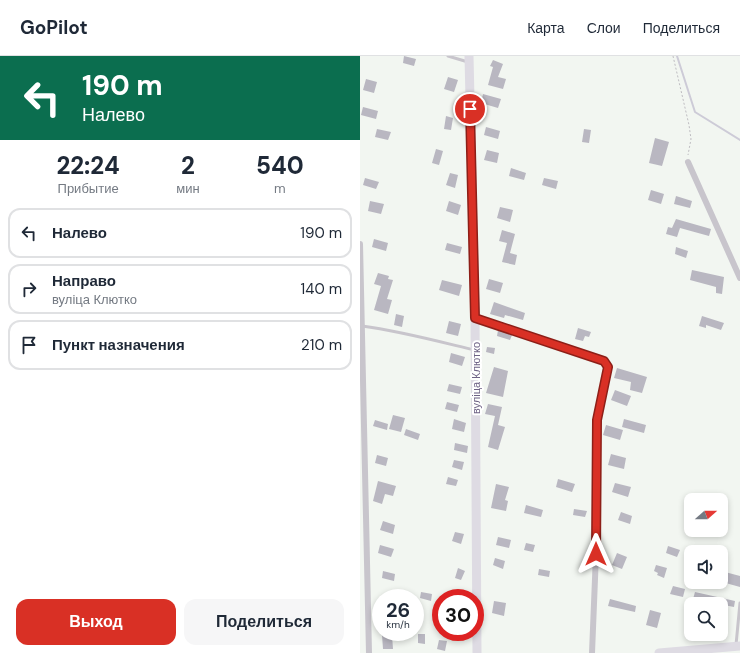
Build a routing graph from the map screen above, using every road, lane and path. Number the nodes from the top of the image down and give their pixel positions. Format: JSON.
{"nodes":[{"id":1,"x":448,"y":56,"type":"edge"},
{"id":2,"x":673,"y":56,"type":"edge"},
{"id":3,"x":469,"y":59,"type":"edge"},
{"id":4,"x":688,"y":162,"type":"joint"},
{"id":5,"x":360,"y":244,"type":"edge"},
{"id":6,"x":740,"y":278,"type":"edge"},
{"id":7,"x":475,"y":318,"type":"junction"},
{"id":8,"x":362,"y":326,"type":"junction"},
{"id":9,"x":476,"y":350,"type":"junction"},
{"id":10,"x":740,"y":603,"type":"edge"},
{"id":11,"x":738,"y":647,"type":"edge"},
{"id":12,"x":369,"y":653,"type":"edge"},
{"id":13,"x":477,"y":653,"type":"edge"},
{"id":14,"x":592,"y":653,"type":"edge"},
{"id":15,"x":659,"y":653,"type":"edge"}],
"edges":[{"from":1,"to":3,"type":"lane"},
{"from":2,"to":4,"type":"path"},
{"from":3,"to":7,"type":"street","name":"вуліца Клютко"},
{"from":4,"to":6,"type":"street"},
{"from":5,"to":8,"type":"street"},
{"from":7,"to":9,"type":"street","name":"вуліца Клютко"},
{"from":7,"to":14,"type":"street"},
{"from":8,"to":9,"type":"lane"},
{"from":8,"to":12,"type":"street"},
{"from":9,"to":13,"type":"street","name":"вуліца Клютко"},
{"from":10,"to":11,"type":"lane"},
{"from":11,"to":15,"type":"street"}]}
